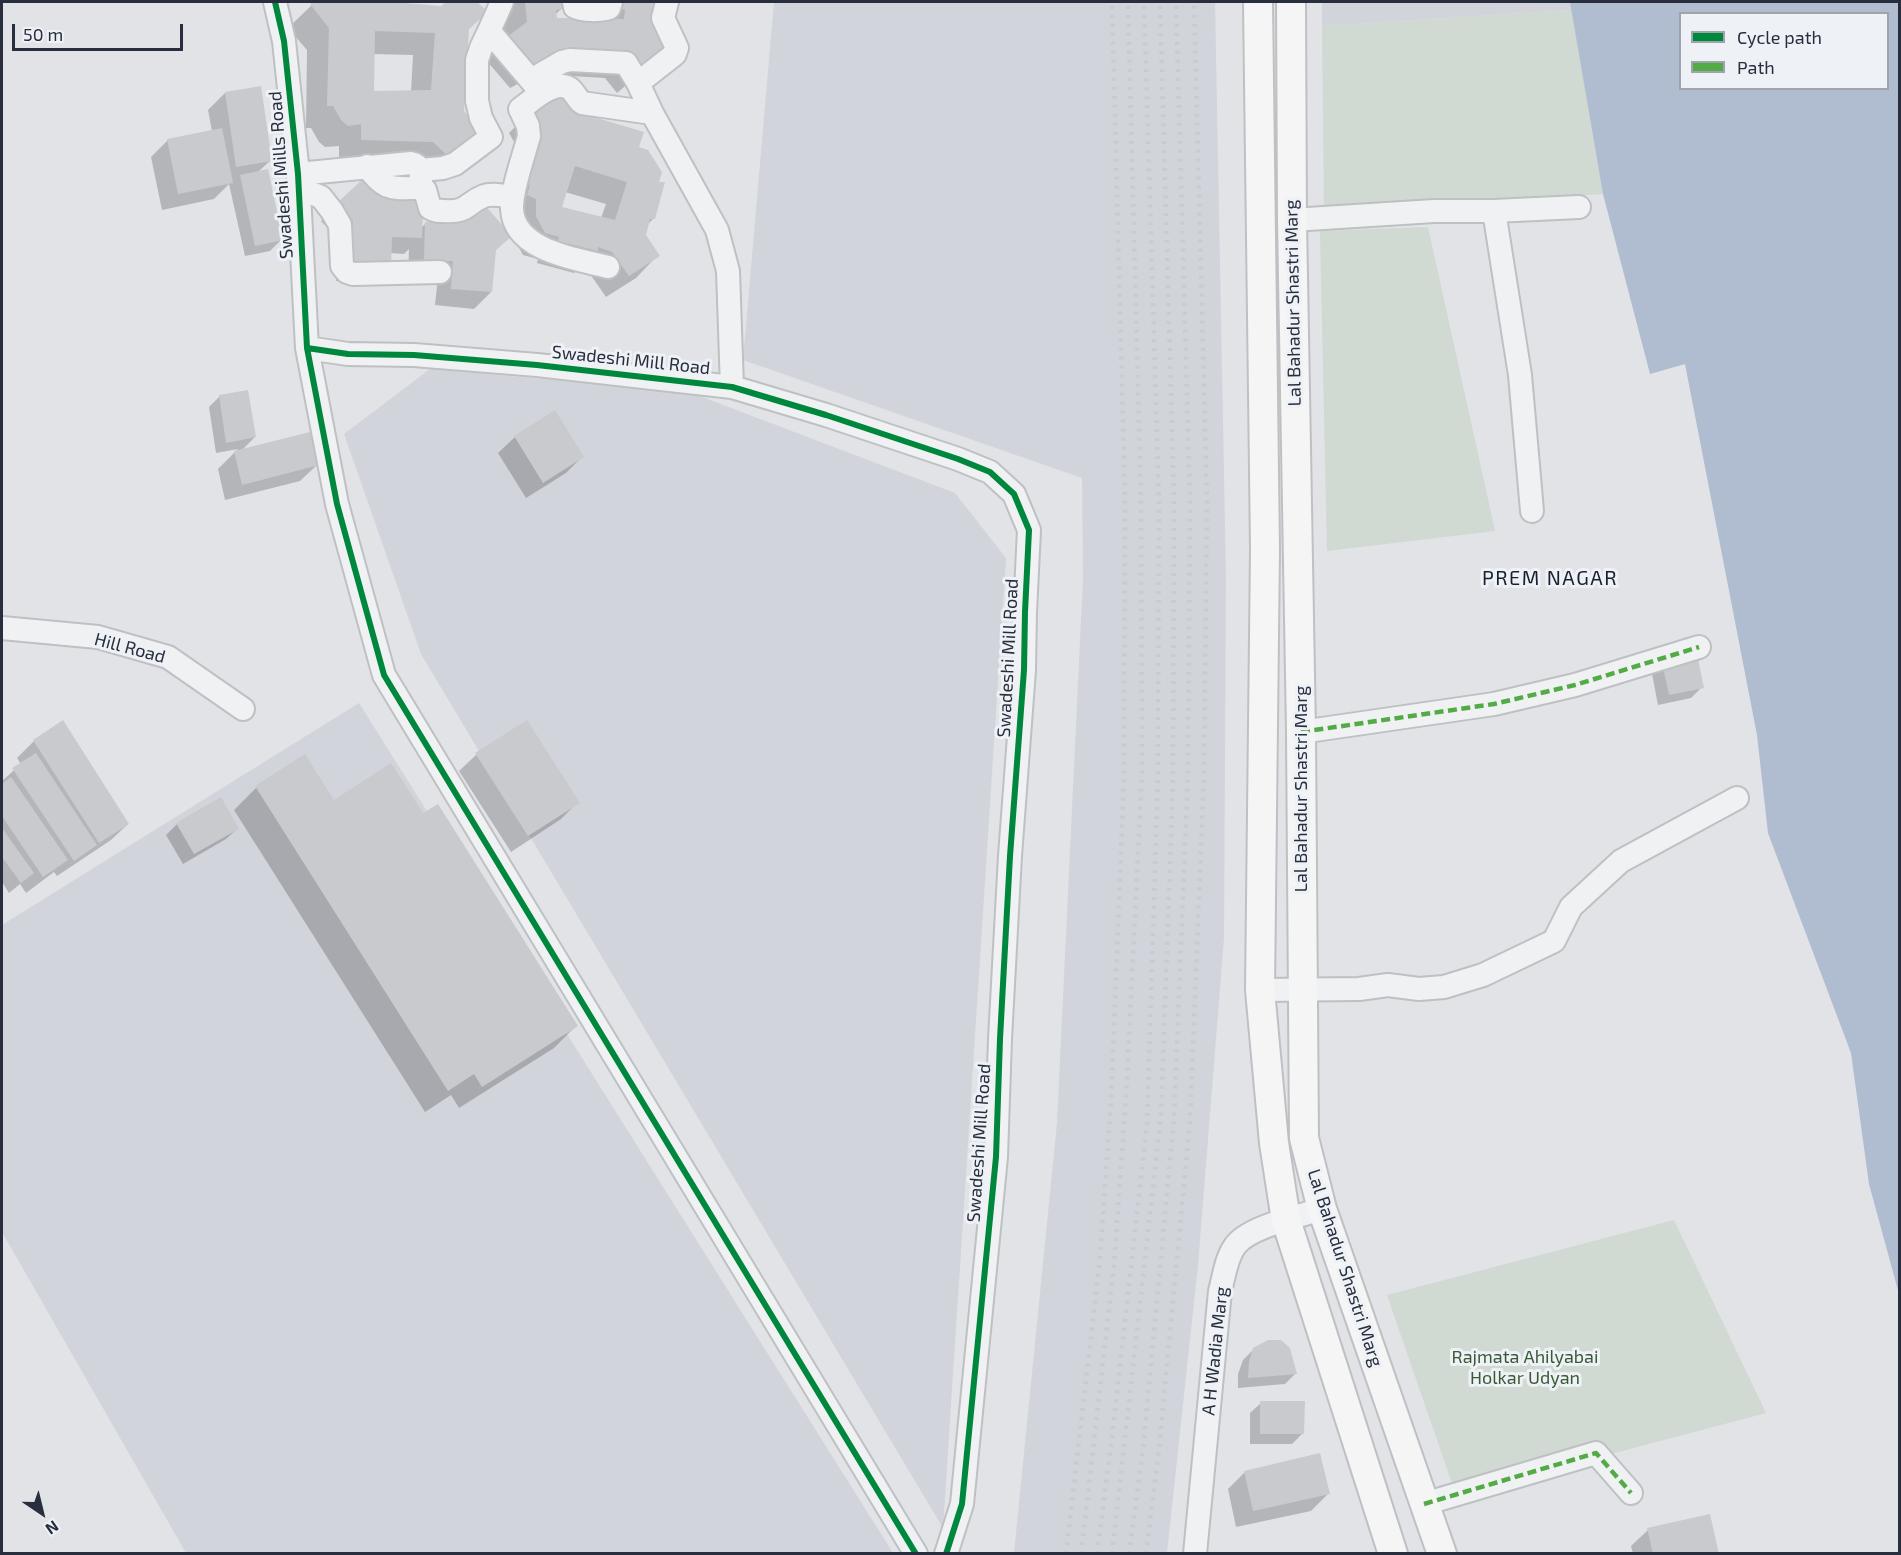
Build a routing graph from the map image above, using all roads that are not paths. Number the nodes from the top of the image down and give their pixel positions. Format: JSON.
{"nodes":[{"id":1,"x":275,"y":2,"type":"edge"},
{"id":2,"x":574,"y":2,"type":"edge"},
{"id":3,"x":611,"y":2,"type":"edge"},
{"id":4,"x":667,"y":2,"type":"edge"},
{"id":5,"x":1258,"y":2,"type":"edge"},
{"id":6,"x":1291,"y":2,"type":"edge"},
{"id":7,"x":493,"y":12,"type":"edge"},
{"id":8,"x":638,"y":83,"type":"junction"},
{"id":9,"x":537,"y":86,"type":"junction"},
{"id":10,"x":520,"y":109,"type":"junction"},
{"id":11,"x":652,"y":113,"type":"junction"},
{"id":12,"x":491,"y":137,"type":"junction"},
{"id":13,"x":1260,"y":139,"type":"junction"},
{"id":14,"x":1292,"y":139,"type":"junction"},
{"id":15,"x":421,"y":179,"type":"junction"},
{"id":16,"x":299,"y":181,"type":"junction"},
{"id":17,"x":513,"y":196,"type":"junction"},
{"id":18,"x":1579,"y":207,"type":"dead end"},
{"id":19,"x":1494,"y":211,"type":"junction"},
{"id":20,"x":1292,"y":220,"type":"junction"},
{"id":21,"x":608,"y":267,"type":"dead end"},
{"id":22,"x":440,"y":272,"type":"dead end"},
{"id":23,"x":307,"y":348,"type":"junction"},
{"id":24,"x":1294,"y":378,"type":"junction"},
{"id":25,"x":1263,"y":380,"type":"junction"},
{"id":26,"x":732,"y":387,"type":"junction"},
{"id":27,"x":1532,"y":511,"type":"dead end"},
{"id":28,"x":2,"y":628,"type":"edge"},
{"id":29,"x":1699,"y":647,"type":"dead end"},
{"id":30,"x":243,"y":709,"type":"dead end"},
{"id":31,"x":1301,"y":732,"type":"junction"},
{"id":32,"x":1737,"y":798,"type":"dead end"},
{"id":33,"x":1302,"y":989,"type":"junction"},
{"id":34,"x":1260,"y":990,"type":"junction"},
{"id":35,"x":1304,"y":1138,"type":"junction"},
{"id":36,"x":1274,"y":1143,"type":"junction"},
{"id":37,"x":1322,"y":1209,"type":"junction"},
{"id":38,"x":1286,"y":1220,"type":"junction"},
{"id":39,"x":1631,"y":1493,"type":"dead end"},
{"id":40,"x":1424,"y":1504,"type":"junction"},
{"id":41,"x":916,"y":1554,"type":"edge"},
{"id":42,"x":946,"y":1554,"type":"edge"},
{"id":43,"x":1195,"y":1554,"type":"edge"},
{"id":44,"x":1392,"y":1554,"type":"edge"},
{"id":45,"x":1442,"y":1554,"type":"edge"}],
"edges":[{"from":1,"to":16,"type":"street","name":"Swadeshi Mills Road"},
{"from":2,"to":3,"type":"street"},
{"from":4,"to":8,"type":"street"},
{"from":5,"to":13,"type":"main road","name":"Lal Bahadur Shastri Marg"},
{"from":6,"to":14,"type":"main road","name":"Lal Bahadur Shastri Marg"},
{"from":7,"to":9,"type":"street"},
{"from":7,"to":12,"type":"street"},
{"from":8,"to":9,"type":"street"},
{"from":8,"to":11,"type":"street"},
{"from":9,"to":10,"type":"street"},
{"from":9,"to":11,"type":"street"},
{"from":10,"to":12,"type":"street"},
{"from":10,"to":17,"type":"street"},
{"from":11,"to":26,"type":"street"},
{"from":12,"to":15,"type":"street"},
{"from":13,"to":14,"type":"main road"},
{"from":13,"to":25,"type":"main road","name":"Lal Bahadur Shastri Marg"},
{"from":14,"to":20,"type":"main road","name":"Lal Bahadur Shastri Marg"},
{"from":15,"to":16,"type":"street"},
{"from":15,"to":17,"type":"street"},
{"from":16,"to":22,"type":"street"},
{"from":16,"to":23,"type":"street","name":"Swadeshi Mills Road"},
{"from":17,"to":21,"type":"street"},
{"from":18,"to":19,"type":"street"},
{"from":19,"to":20,"type":"street"},
{"from":19,"to":27,"type":"street"},
{"from":20,"to":24,"type":"main road","name":"Lal Bahadur Shastri Marg"},
{"from":23,"to":26,"type":"street","name":"Swadeshi Mill Road"},
{"from":23,"to":41,"type":"street","name":"Swadeshi Mills Road"},
{"from":24,"to":25,"type":"main road"},
{"from":24,"to":31,"type":"main road","name":"Lal Bahadur Shastri Marg"},
{"from":25,"to":34,"type":"main road","name":"Lal Bahadur Shastri Marg"},
{"from":26,"to":42,"type":"street","name":"Swadeshi Mill Road"},
{"from":28,"to":30,"type":"street","name":"Hill Road"},
{"from":29,"to":31,"type":"street"},
{"from":31,"to":33,"type":"main road","name":"Lal Bahadur Shastri Marg"},
{"from":32,"to":33,"type":"street"},
{"from":33,"to":34,"type":"street"},
{"from":33,"to":35,"type":"main road","name":"Lal Bahadur Shastri Marg"},
{"from":34,"to":36,"type":"main road","name":"Lal Bahadur Shastri Marg"},
{"from":35,"to":36,"type":"main road"},
{"from":35,"to":37,"type":"main road","name":"Lal Bahadur Shastri Marg"},
{"from":36,"to":38,"type":"main road","name":"Lal Bahadur Shastri Marg"},
{"from":37,"to":38,"type":"street","name":"A H Wadia Marg"},
{"from":37,"to":40,"type":"main road","name":"Lal Bahadur Shastri Marg"},
{"from":38,"to":43,"type":"street","name":"A H Wadia Marg"},
{"from":38,"to":44,"type":"main road","name":"Lal Bahadur Shastri Marg"},
{"from":39,"to":40,"type":"street"},
{"from":40,"to":45,"type":"main road","name":"Lal Bahadur Shastri Marg"}]}
